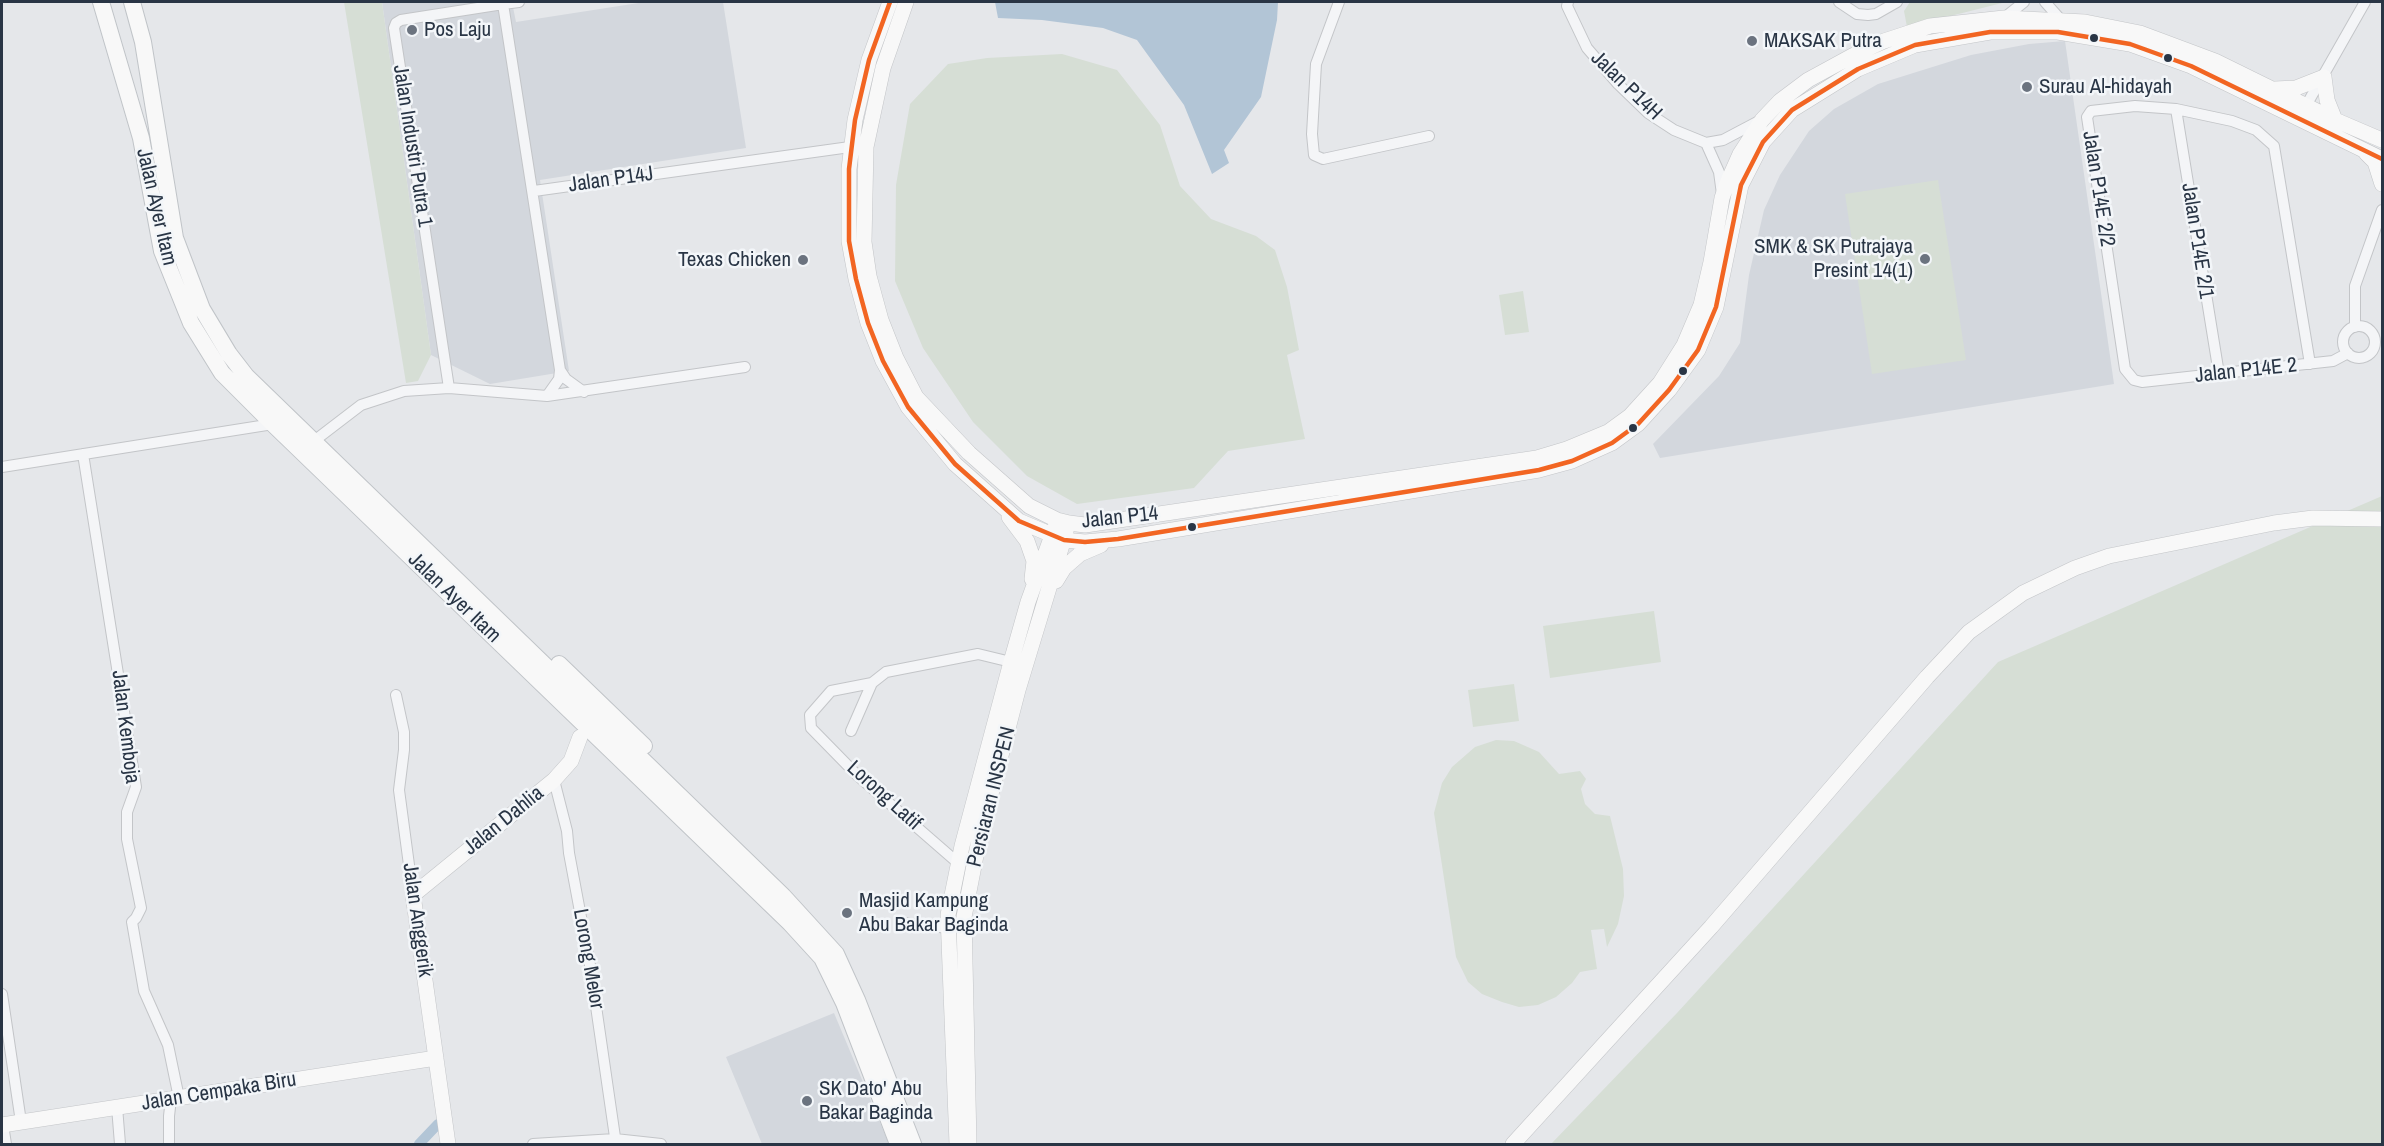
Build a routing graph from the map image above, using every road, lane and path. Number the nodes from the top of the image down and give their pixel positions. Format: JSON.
{"nodes":[{"id":1,"x":519,"y":2,"type":"edge"},
{"id":2,"x":890,"y":2,"type":"edge"},
{"id":3,"x":906,"y":2,"type":"edge"},
{"id":4,"x":1339,"y":2,"type":"edge"},
{"id":5,"x":1839,"y":2,"type":"edge"},
{"id":6,"x":1897,"y":2,"type":"edge"},
{"id":7,"x":2024,"y":2,"type":"edge"},
{"id":8,"x":2045,"y":2,"type":"edge"},
{"id":9,"x":2365,"y":2,"type":"edge"},
{"id":10,"x":133,"y":4,"type":"edge"},
{"id":11,"x":504,"y":4,"type":"junction"},
{"id":12,"x":1568,"y":4,"type":"edge"},
{"id":13,"x":105,"y":5,"type":"edge"},
{"id":14,"x":2004,"y":18,"type":"junction"},
{"id":15,"x":2061,"y":20,"type":"junction"},
{"id":16,"x":2324,"y":77,"type":"junction"},
{"id":17,"x":2272,"y":89,"type":"junction"},
{"id":18,"x":2176,"y":109,"type":"junction"},
{"id":19,"x":2303,"y":112,"type":"junction"},
{"id":20,"x":1762,"y":120,"type":"junction"},
{"id":21,"x":2335,"y":120,"type":"junction"},
{"id":22,"x":1429,"y":136,"type":"dead end"},
{"id":23,"x":2382,"y":140,"type":"edge"},
{"id":24,"x":1707,"y":143,"type":"junction"},
{"id":25,"x":859,"y":146,"type":"junction"},
{"id":26,"x":2364,"y":150,"type":"junction"},
{"id":27,"x":2382,"y":159,"type":"edge"},
{"id":28,"x":2382,"y":184,"type":"edge"},
{"id":29,"x":534,"y":191,"type":"junction"},
{"id":30,"x":1722,"y":198,"type":"junction"},
{"id":31,"x":2382,"y":210,"type":"edge"},
{"id":32,"x":2355,"y":327,"type":"junction"},
{"id":33,"x":2348,"y":353,"type":"junction"},
{"id":34,"x":2377,"y":353,"type":"edge"},
{"id":35,"x":2310,"y":363,"type":"junction"},
{"id":36,"x":745,"y":367,"type":"dead end"},
{"id":37,"x":560,"y":370,"type":"junction"},
{"id":38,"x":2218,"y":374,"type":"junction"},
{"id":39,"x":2142,"y":382,"type":"joint"},
{"id":40,"x":449,"y":388,"type":"junction"},
{"id":41,"x":584,"y":392,"type":"junction"},
{"id":42,"x":547,"y":396,"type":"junction"},
{"id":43,"x":278,"y":418,"type":"junction"},
{"id":44,"x":314,"y":441,"type":"junction"},
{"id":45,"x":83,"y":454,"type":"junction"},
{"id":46,"x":2,"y":468,"type":"edge"},
{"id":47,"x":987,"y":494,"type":"junction"},
{"id":48,"x":2382,"y":519,"type":"edge"},
{"id":49,"x":1061,"y":530,"type":"junction"},
{"id":50,"x":1119,"y":540,"type":"junction"},
{"id":51,"x":1045,"y":598,"type":"junction"},
{"id":52,"x":1028,"y":603,"type":"junction"},
{"id":53,"x":491,"y":635,"type":"junction"},
{"id":54,"x":1011,"y":662,"type":"junction"},
{"id":55,"x":872,"y":683,"type":"junction"},
{"id":56,"x":396,"y":695,"type":"dead end"},
{"id":57,"x":851,"y":731,"type":"dead end"},
{"id":58,"x":580,"y":737,"type":"junction"},
{"id":59,"x":554,"y":780,"type":"junction"},
{"id":60,"x":958,"y":863,"type":"junction"},
{"id":61,"x":413,"y":895,"type":"junction"},
{"id":62,"x":760,"y":896,"type":"junction"},
{"id":63,"x":905,"y":923,"type":"dead end"},
{"id":64,"x":948,"y":928,"type":"junction"},
{"id":65,"x":2,"y":994,"type":"edge"},
{"id":66,"x":436,"y":1058,"type":"junction"},
{"id":67,"x":175,"y":1098,"type":"junction"},
{"id":68,"x":117,"y":1107,"type":"junction"},
{"id":69,"x":21,"y":1122,"type":"junction"},
{"id":70,"x":2,"y":1125,"type":"edge"},
{"id":71,"x":616,"y":1142,"type":"edge"},
{"id":72,"x":6,"y":1144,"type":"edge"},
{"id":73,"x":120,"y":1144,"type":"edge"},
{"id":74,"x":169,"y":1144,"type":"edge"},
{"id":75,"x":448,"y":1144,"type":"edge"},
{"id":76,"x":533,"y":1144,"type":"edge"},
{"id":77,"x":661,"y":1144,"type":"edge"},
{"id":78,"x":898,"y":1144,"type":"edge"},
{"id":79,"x":913,"y":1144,"type":"edge"},
{"id":80,"x":957,"y":1144,"type":"edge"},
{"id":81,"x":969,"y":1144,"type":"edge"},
{"id":82,"x":1514,"y":1144,"type":"edge"}],
"edges":[{"from":1,"to":11,"type":"street","name":"Jalan Industri Putra 1"},
{"from":2,"to":25,"type":"main road","name":"Jalan P14"},
{"from":3,"to":25,"type":"main road","name":"Jalan P14"},
{"from":4,"to":22,"type":"street"},
{"from":5,"to":6,"type":"street"},
{"from":7,"to":14,"type":"street"},
{"from":8,"to":15,"type":"street"},
{"from":9,"to":16,"type":"street"},
{"from":10,"to":43,"type":"main road"},
{"from":11,"to":29,"type":"street"},
{"from":11,"to":40,"type":"street","name":"Jalan Industri Putra 1"},
{"from":12,"to":24,"type":"street","name":"Jalan P14H"},
{"from":13,"to":43,"type":"main road","name":"Jalan Ayer Itam"},
{"from":14,"to":15,"type":"main road","name":"Jalan P14"},
{"from":14,"to":20,"type":"main road","name":"Jalan P14"},
{"from":15,"to":17,"type":"main road","name":"Jalan P14"},
{"from":16,"to":17,"type":"main road"},
{"from":16,"to":19,"type":"street"},
{"from":16,"to":21,"type":"main road"},
{"from":17,"to":19,"type":"main road","name":"Jalan P14"},
{"from":18,"to":35,"type":"street","name":"Jalan P14E 2/2"},
{"from":18,"to":38,"type":"street","name":"Jalan P14E 2/1"},
{"from":18,"to":39,"type":"street","name":"Jalan P14E 2/2"},
{"from":19,"to":21,"type":"main road","name":"Jalan P14"},
{"from":19,"to":26,"type":"main road","name":"Jalan P14"},
{"from":19,"to":50,"type":"main road","name":"Jalan P14"},
{"from":20,"to":24,"type":"street"},
{"from":20,"to":30,"type":"main road","name":"Jalan P14"},
{"from":21,"to":23,"type":"main road","name":"Jalan P14"},
{"from":24,"to":30,"type":"street"},
{"from":25,"to":29,"type":"street","name":"Jalan P14J"},
{"from":25,"to":47,"type":"main road","name":"Jalan P14"},
{"from":25,"to":49,"type":"main road","name":"Jalan P14"},
{"from":26,"to":27,"type":"main road","name":"Jalan P14"},
{"from":26,"to":28,"type":"main road"},
{"from":29,"to":37,"type":"street"},
{"from":30,"to":49,"type":"main road","name":"Jalan P14"},
{"from":31,"to":32,"type":"street"},
{"from":32,"to":33,"type":"street"},
{"from":32,"to":34,"type":"street"},
{"from":33,"to":34,"type":"street"},
{"from":33,"to":35,"type":"street","name":"Jalan P14E 2"},
{"from":35,"to":38,"type":"street","name":"Jalan P14E 2"},
{"from":36,"to":41,"type":"street"},
{"from":37,"to":41,"type":"street"},
{"from":37,"to":42,"type":"street"},
{"from":38,"to":39,"type":"street","name":"Jalan P14E 2"},
{"from":40,"to":42,"type":"street"},
{"from":40,"to":44,"type":"street"},
{"from":41,"to":42,"type":"street"},
{"from":43,"to":44,"type":"main road","name":"Jalan Ayer Itam"},
{"from":43,"to":45,"type":"street"},
{"from":43,"to":53,"type":"main road","name":"Jalan Ayer Itam"},
{"from":44,"to":79,"type":"main road","name":"Jalan Ayer Itam"},
{"from":45,"to":46,"type":"street"},
{"from":45,"to":67,"type":"street","name":"Jalan Kemboja"},
{"from":47,"to":49,"type":"main road","name":"Jalan P14"},
{"from":47,"to":52,"type":"main road"},
{"from":48,"to":82,"type":"main road"},
{"from":49,"to":50,"type":"main road","name":"Jalan P14"},
{"from":49,"to":51,"type":"main road"},
{"from":49,"to":52,"type":"main road"},
{"from":50,"to":51,"type":"main road"},
{"from":51,"to":81,"type":"main road","name":"Persiaran INSPEN"},
{"from":52,"to":54,"type":"main road","name":"Persiaran INSPEN"},
{"from":53,"to":58,"type":"main road"},
{"from":53,"to":62,"type":"main road","name":"Jalan Ayer Itam"},
{"from":54,"to":55,"type":"street"},
{"from":54,"to":60,"type":"main road","name":"Persiaran INSPEN"},
{"from":55,"to":57,"type":"street"},
{"from":55,"to":60,"type":"street","name":"Lorong Latif"},
{"from":56,"to":61,"type":"street","name":"Jalan Anggerik"},
{"from":58,"to":59,"type":"main road","name":"Jalan Dahlia"},
{"from":58,"to":62,"type":"main road"},
{"from":59,"to":61,"type":"main road","name":"Jalan Dahlia"},
{"from":59,"to":71,"type":"street","name":"Lorong Melor"},
{"from":60,"to":64,"type":"main road","name":"Persiaran INSPEN"},
{"from":61,"to":66,"type":"main road","name":"Jalan Anggerik"},
{"from":62,"to":78,"type":"main road","name":"Jalan Ayer Itam"},
{"from":63,"to":64,"type":"street"},
{"from":64,"to":80,"type":"main road","name":"Persiaran INSPEN"},
{"from":65,"to":69,"type":"street"},
{"from":66,"to":67,"type":"main road","name":"Jalan Cempaka Biru"},
{"from":66,"to":75,"type":"main road","name":"Jalan Anggerik"},
{"from":67,"to":68,"type":"main road","name":"Jalan Cempaka Biru"},
{"from":67,"to":74,"type":"street","name":"Jalan Kemboja"},
{"from":68,"to":69,"type":"main road","name":"Jalan Cempaka Biru"},
{"from":68,"to":73,"type":"street"},
{"from":69,"to":70,"type":"main road","name":"Jalan Cempaka Biru"},
{"from":70,"to":72,"type":"street"},
{"from":71,"to":76,"type":"street"},
{"from":71,"to":77,"type":"street"}]}
